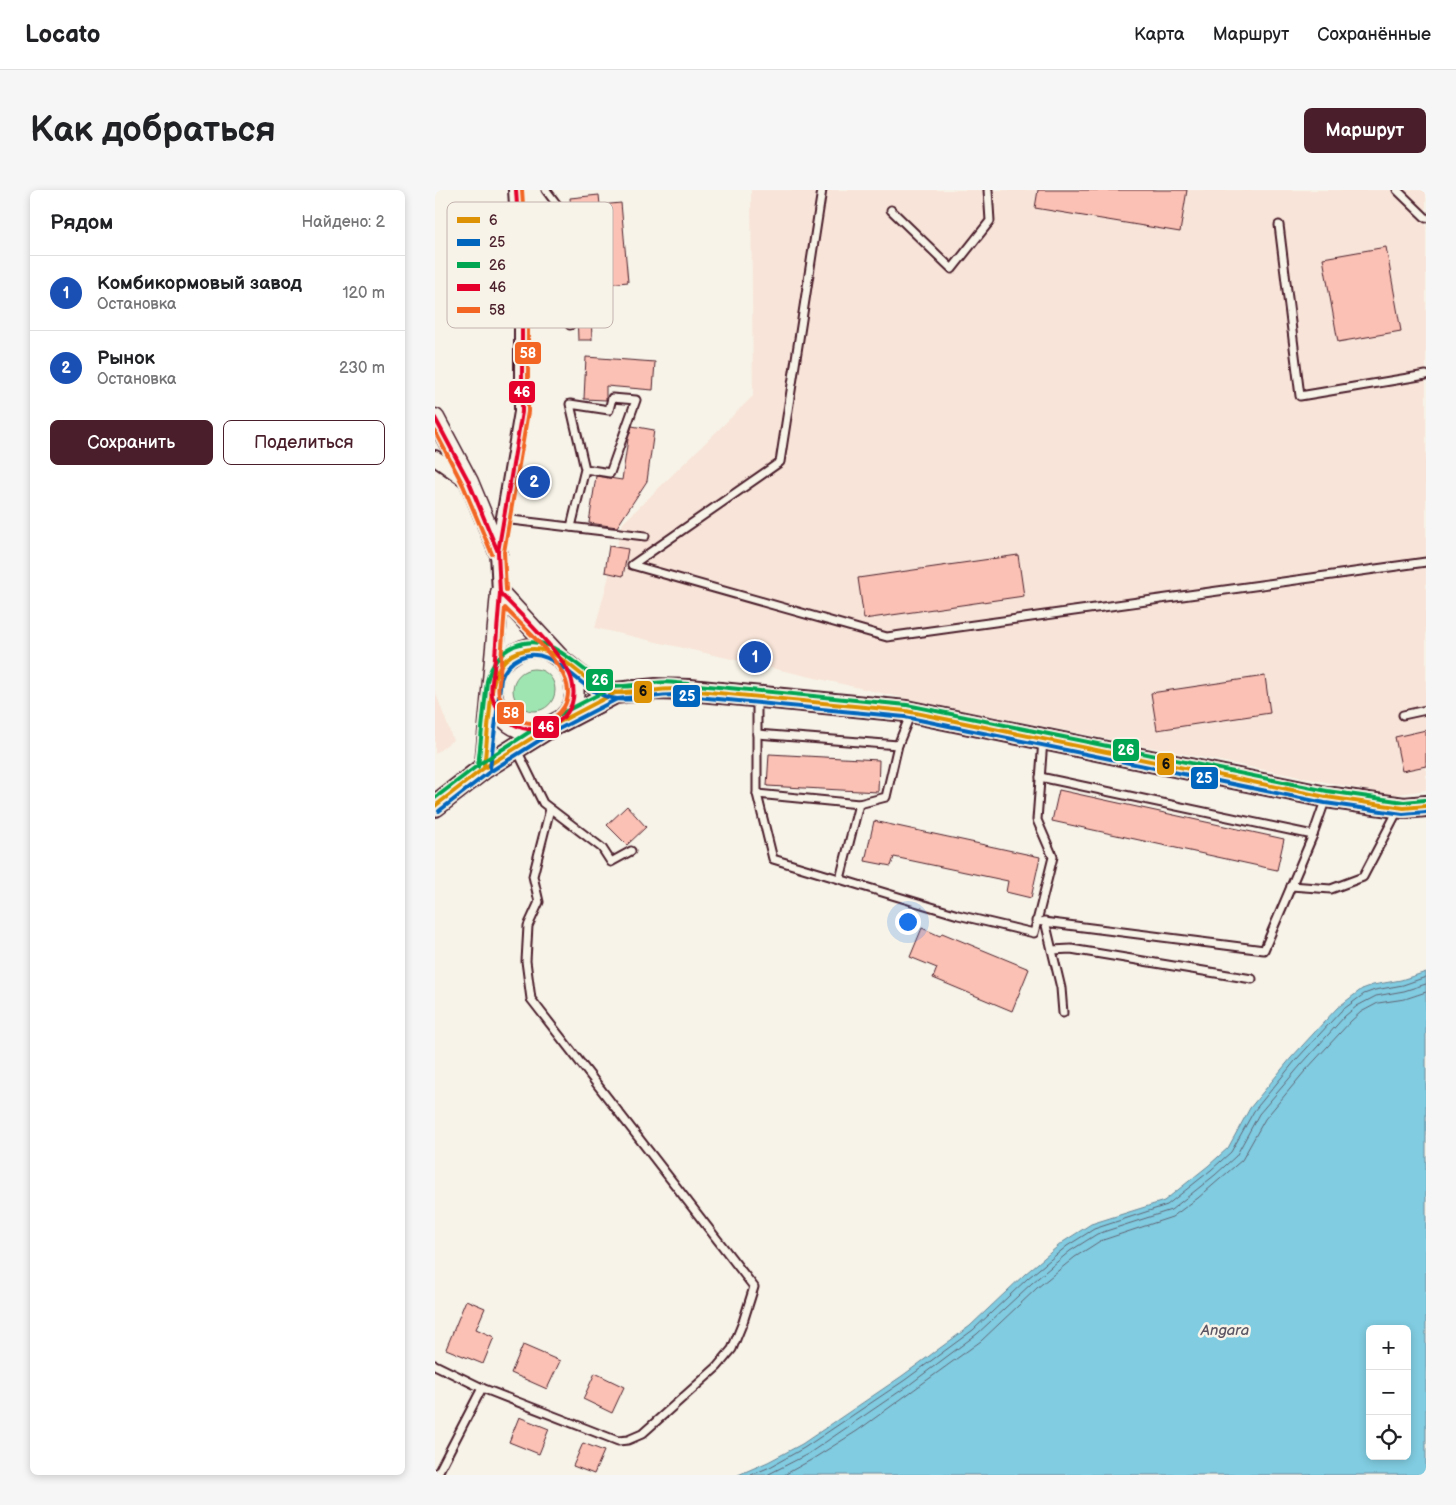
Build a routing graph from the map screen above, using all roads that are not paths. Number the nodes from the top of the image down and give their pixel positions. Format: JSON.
{"nodes":[{"id":1,"x":545,"y":190,"type":"edge"},
{"id":2,"x":822,"y":190,"type":"edge"},
{"id":3,"x":989,"y":190,"type":"edge"},
{"id":4,"x":1397,"y":190,"type":"edge"},
{"id":5,"x":555,"y":202,"type":"edge"},
{"id":6,"x":891,"y":210,"type":"dead end"},
{"id":7,"x":1426,"y":218,"type":"edge"},
{"id":8,"x":1279,"y":225,"type":"dead end"},
{"id":9,"x":522,"y":328,"type":"edge"},
{"id":10,"x":1426,"y":375,"type":"edge"},
{"id":11,"x":435,"y":418,"type":"edge"},
{"id":12,"x":435,"y":458,"type":"edge"},
{"id":13,"x":585,"y":469,"type":"junction"},
{"id":14,"x":469,"y":482,"type":"junction"},
{"id":15,"x":503,"y":519,"type":"junction"},
{"id":16,"x":571,"y":527,"type":"junction"},
{"id":17,"x":645,"y":536,"type":"dead end"},
{"id":18,"x":498,"y":552,"type":"junction"},
{"id":19,"x":1426,"y":562,"type":"edge"},
{"id":20,"x":500,"y":593,"type":"junction"},
{"id":21,"x":561,"y":659,"type":"junction"},
{"id":22,"x":493,"y":682,"type":"junction"},
{"id":23,"x":615,"y":693,"type":"junction"},
{"id":24,"x":757,"y":696,"type":"junction"},
{"id":25,"x":1426,"y":710,"type":"edge"},
{"id":26,"x":911,"y":712,"type":"junction"},
{"id":27,"x":1403,"y":715,"type":"dead end"},
{"id":28,"x":548,"y":728,"type":"junction"},
{"id":29,"x":757,"y":734,"type":"junction"},
{"id":30,"x":1043,"y":740,"type":"junction"},
{"id":31,"x":898,"y":745,"type":"junction"},
{"id":32,"x":516,"y":748,"type":"junction"},
{"id":33,"x":484,"y":768,"type":"junction"},
{"id":34,"x":1040,"y":777,"type":"junction"},
{"id":35,"x":757,"y":794,"type":"junction"},
{"id":36,"x":1326,"y":797,"type":"junction"},
{"id":37,"x":859,"y":804,"type":"junction"},
{"id":38,"x":435,"y":806,"type":"edge"},
{"id":39,"x":1426,"y":806,"type":"edge"},
{"id":40,"x":1400,"y":808,"type":"junction"},
{"id":41,"x":550,"y":809,"type":"junction"},
{"id":42,"x":1313,"y":836,"type":"junction"},
{"id":43,"x":631,"y":851,"type":"dead end"},
{"id":44,"x":840,"y":879,"type":"junction"},
{"id":45,"x":1291,"y":886,"type":"junction"},
{"id":46,"x":1036,"y":921,"type":"junction"},
{"id":47,"x":1045,"y":922,"type":"junction"},
{"id":48,"x":1052,"y":950,"type":"junction"},
{"id":49,"x":1252,"y":979,"type":"dead end"},
{"id":50,"x":1063,"y":1012,"type":"dead end"},
{"id":51,"x":435,"y":1365,"type":"edge"},
{"id":52,"x":482,"y":1388,"type":"junction"},
{"id":53,"x":437,"y":1475,"type":"edge"}],
"edges":[{"from":1,"to":5,"type":"lane"},
{"from":2,"to":19,"type":"lane"},
{"from":3,"to":6,"type":"lane"},
{"from":4,"to":7,"type":"lane"},
{"from":8,"to":10,"type":"lane"},
{"from":9,"to":15,"type":"street"},
{"from":11,"to":14,"type":"street"},
{"from":12,"to":14,"type":"street"},
{"from":13,"to":13,"type":"lane"},
{"from":13,"to":16,"type":"lane"},
{"from":14,"to":18,"type":"street"},
{"from":15,"to":16,"type":"lane"},
{"from":15,"to":18,"type":"street"},
{"from":16,"to":17,"type":"lane"},
{"from":18,"to":20,"type":"street"},
{"from":20,"to":21,"type":"street"},
{"from":20,"to":22,"type":"street"},
{"from":21,"to":22,"type":"street"},
{"from":21,"to":23,"type":"street"},
{"from":21,"to":28,"type":"street"},
{"from":22,"to":28,"type":"street"},
{"from":22,"to":33,"type":"street"},
{"from":23,"to":24,"type":"main road"},
{"from":23,"to":28,"type":"main road"},
{"from":24,"to":26,"type":"main road"},
{"from":24,"to":29,"type":"lane"},
{"from":25,"to":27,"type":"lane"},
{"from":26,"to":30,"type":"main road"},
{"from":26,"to":31,"type":"lane"},
{"from":28,"to":32,"type":"main road"},
{"from":29,"to":31,"type":"lane"},
{"from":29,"to":35,"type":"lane"},
{"from":30,"to":34,"type":"lane"},
{"from":30,"to":36,"type":"main road"},
{"from":31,"to":37,"type":"lane"},
{"from":32,"to":33,"type":"main road"},
{"from":32,"to":41,"type":"lane"},
{"from":33,"to":38,"type":"main road"},
{"from":34,"to":42,"type":"lane"},
{"from":34,"to":46,"type":"lane"},
{"from":35,"to":37,"type":"lane"},
{"from":35,"to":44,"type":"lane"},
{"from":36,"to":40,"type":"main road"},
{"from":36,"to":42,"type":"lane"},
{"from":37,"to":44,"type":"lane"},
{"from":39,"to":40,"type":"main road"},
{"from":40,"to":45,"type":"lane"},
{"from":41,"to":43,"type":"lane"},
{"from":41,"to":52,"type":"lane"},
{"from":42,"to":45,"type":"lane"},
{"from":44,"to":46,"type":"lane"},
{"from":45,"to":47,"type":"lane"},
{"from":46,"to":47,"type":"lane"},
{"from":47,"to":48,"type":"lane"},
{"from":48,"to":49,"type":"lane"},
{"from":48,"to":50,"type":"lane"},
{"from":51,"to":52,"type":"lane"},
{"from":52,"to":53,"type":"lane"}]}
